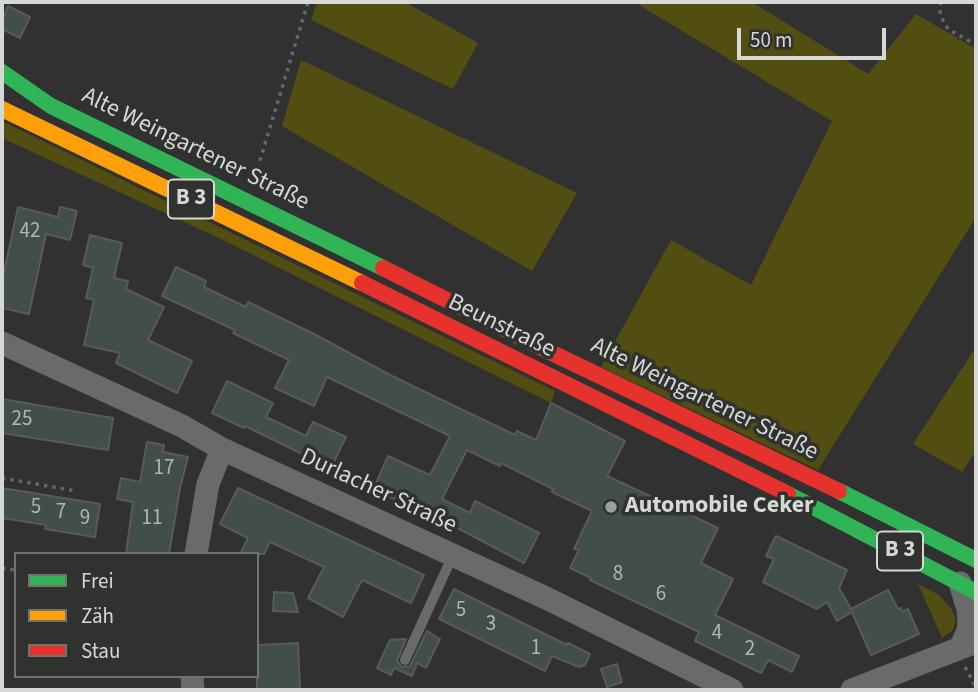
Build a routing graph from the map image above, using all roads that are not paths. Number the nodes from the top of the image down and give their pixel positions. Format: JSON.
{"nodes":[{"id":1,"x":2,"y":72,"type":"edge"},
{"id":2,"x":2,"y":109,"type":"edge"},
{"id":3,"x":2,"y":343,"type":"edge"},
{"id":4,"x":222,"y":449,"type":"junction"},
{"id":5,"x":196,"y":552,"type":"edge"},
{"id":6,"x":453,"y":555,"type":"junction"},
{"id":7,"x":976,"y":561,"type":"edge"},
{"id":8,"x":968,"y":588,"type":"edge"},
{"id":9,"x":968,"y":645,"type":"edge"},
{"id":10,"x":404,"y":660,"type":"dead end"},
{"id":11,"x":720,"y":688,"type":"edge"},
{"id":12,"x":852,"y":690,"type":"edge"}],
"edges":[{"from":1,"to":7,"type":"street","name":"Alte Weingartener Straße"},
{"from":2,"to":8,"type":"street","name":"Beunstraße","number":"B 3"},
{"from":3,"to":4,"type":"street","name":"Durlacher Straße"},
{"from":4,"to":5,"type":"street"},
{"from":4,"to":6,"type":"street","name":"Durlacher Straße"},
{"from":6,"to":10,"type":"lane"},
{"from":6,"to":11,"type":"street","name":"Durlacher Straße"},
{"from":8,"to":9,"type":"street"},
{"from":9,"to":12,"type":"street"}]}
